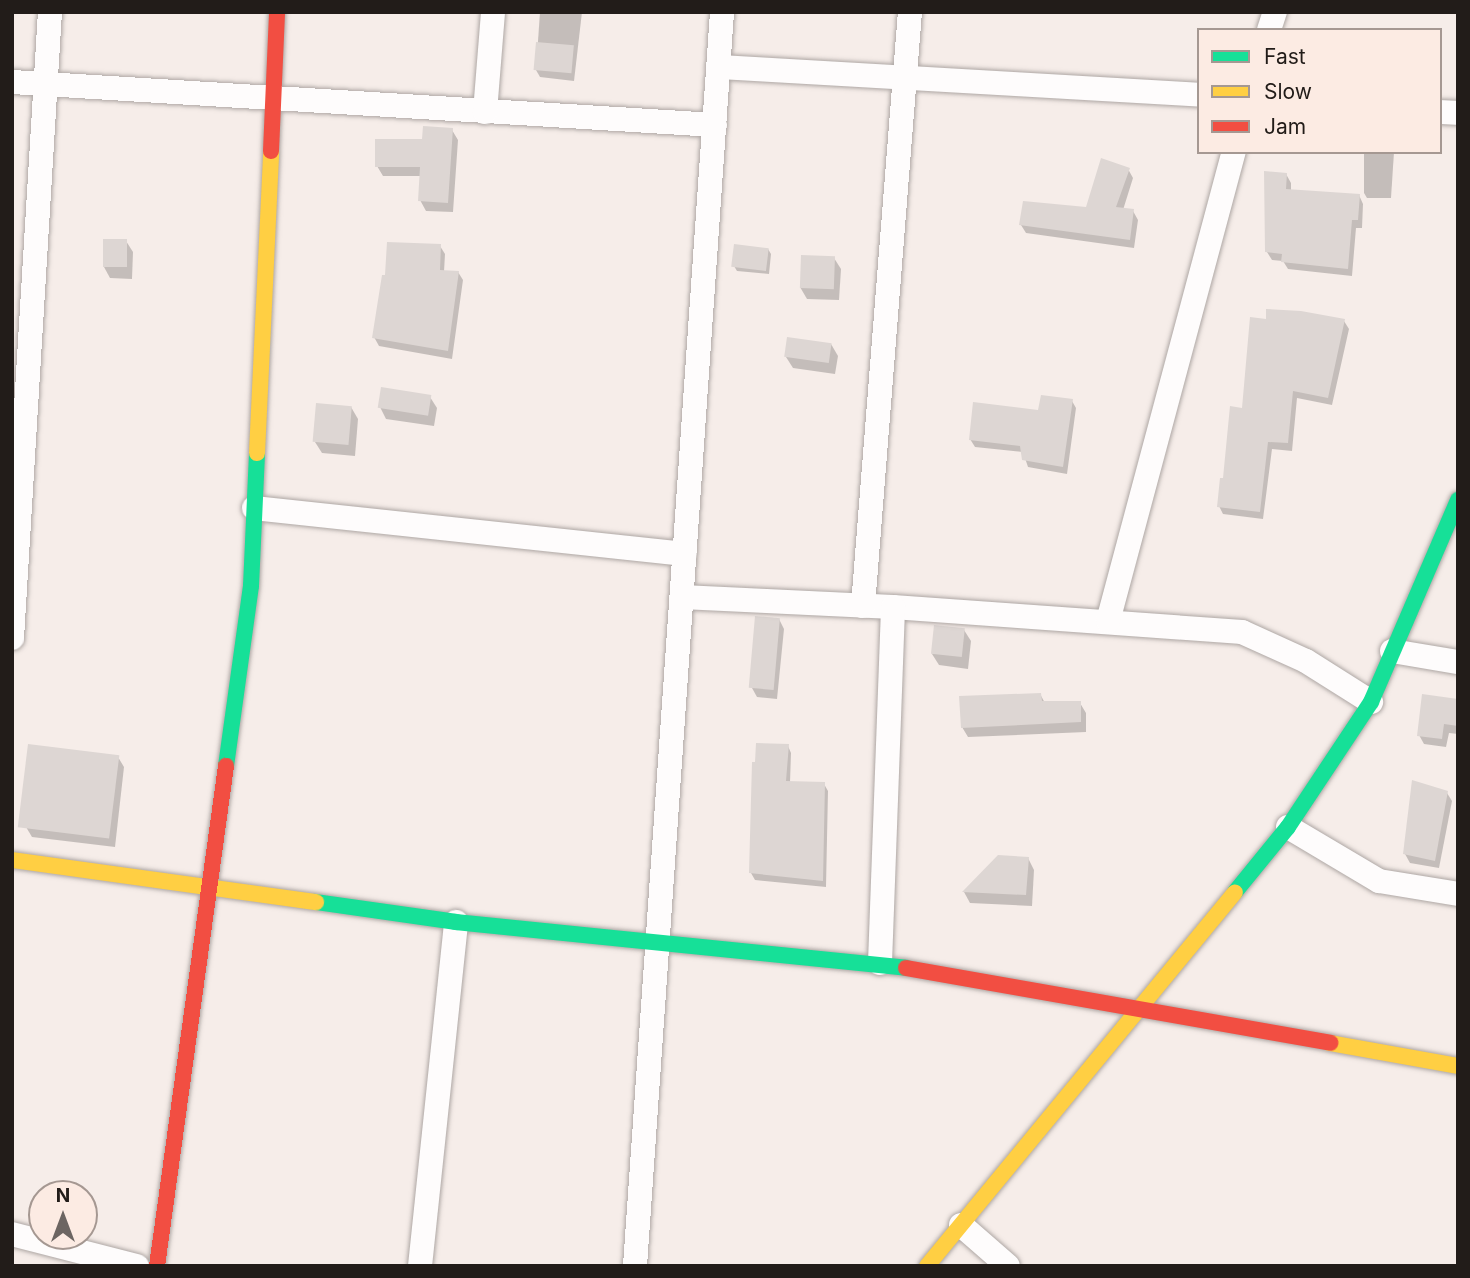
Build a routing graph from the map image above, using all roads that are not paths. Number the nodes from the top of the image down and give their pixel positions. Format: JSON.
{"nodes":[{"id":1,"x":50,"y":12,"type":"edge"},
{"id":2,"x":277,"y":12,"type":"edge"},
{"id":3,"x":493,"y":12,"type":"edge"},
{"id":4,"x":722,"y":12,"type":"edge"},
{"id":5,"x":910,"y":12,"type":"edge"},
{"id":6,"x":719,"y":67,"type":"junction"},
{"id":7,"x":905,"y":79,"type":"junction"},
{"id":8,"x":12,"y":82,"type":"edge"},
{"id":9,"x":45,"y":84,"type":"junction"},
{"id":10,"x":1197,"y":95,"type":"edge"},
{"id":11,"x":271,"y":100,"type":"junction"},
{"id":12,"x":485,"y":112,"type":"junction"},
{"id":13,"x":715,"y":125,"type":"junction"},
{"id":14,"x":1233,"y":154,"type":"edge"},
{"id":15,"x":1458,"y":500,"type":"edge"},
{"id":16,"x":254,"y":508,"type":"junction"},
{"id":17,"x":685,"y":554,"type":"junction"},
{"id":18,"x":682,"y":597,"type":"junction"},
{"id":19,"x":863,"y":606,"type":"junction"},
{"id":20,"x":893,"y":607,"type":"junction"},
{"id":21,"x":1108,"y":621,"type":"junction"},
{"id":22,"x":12,"y":638,"type":"edge"},
{"id":23,"x":1392,"y":651,"type":"junction"},
{"id":24,"x":1458,"y":662,"type":"edge"},
{"id":25,"x":1371,"y":702,"type":"junction"},
{"id":26,"x":1288,"y":827,"type":"junction"},
{"id":27,"x":12,"y":860,"type":"edge"},
{"id":28,"x":211,"y":887,"type":"junction"},
{"id":29,"x":1458,"y":894,"type":"edge"},
{"id":30,"x":456,"y":922,"type":"junction"},
{"id":31,"x":658,"y":941,"type":"junction"},
{"id":32,"x":880,"y":962,"type":"junction"},
{"id":33,"x":1142,"y":1007,"type":"junction"},
{"id":34,"x":1458,"y":1066,"type":"edge"},
{"id":35,"x":961,"y":1225,"type":"junction"},
{"id":36,"x":12,"y":1234,"type":"edge"},
{"id":37,"x":137,"y":1266,"type":"edge"},
{"id":38,"x":157,"y":1266,"type":"edge"},
{"id":39,"x":420,"y":1266,"type":"edge"},
{"id":40,"x":635,"y":1266,"type":"edge"},
{"id":41,"x":927,"y":1266,"type":"edge"},
{"id":42,"x":1007,"y":1266,"type":"edge"}],
"edges":[{"from":1,"to":9,"type":"street"},
{"from":2,"to":11,"type":"street"},
{"from":3,"to":12,"type":"street"},
{"from":4,"to":6,"type":"street"},
{"from":5,"to":7,"type":"street"},
{"from":6,"to":7,"type":"street"},
{"from":6,"to":13,"type":"street"},
{"from":7,"to":10,"type":"street"},
{"from":7,"to":19,"type":"street"},
{"from":8,"to":9,"type":"street"},
{"from":9,"to":11,"type":"street"},
{"from":9,"to":22,"type":"street"},
{"from":11,"to":12,"type":"street"},
{"from":11,"to":16,"type":"street"},
{"from":12,"to":13,"type":"street"},
{"from":13,"to":17,"type":"street"},
{"from":14,"to":21,"type":"street"},
{"from":15,"to":23,"type":"street"},
{"from":16,"to":17,"type":"street"},
{"from":16,"to":28,"type":"street"},
{"from":17,"to":18,"type":"street"},
{"from":18,"to":19,"type":"street"},
{"from":18,"to":31,"type":"street"},
{"from":19,"to":20,"type":"street"},
{"from":20,"to":21,"type":"street"},
{"from":20,"to":32,"type":"street"},
{"from":21,"to":25,"type":"street"},
{"from":23,"to":24,"type":"street"},
{"from":23,"to":25,"type":"street"},
{"from":25,"to":26,"type":"street"},
{"from":26,"to":29,"type":"street"},
{"from":26,"to":33,"type":"street"},
{"from":27,"to":28,"type":"street"},
{"from":28,"to":30,"type":"street"},
{"from":28,"to":38,"type":"street"},
{"from":30,"to":31,"type":"street"},
{"from":30,"to":39,"type":"street"},
{"from":31,"to":32,"type":"street"},
{"from":31,"to":40,"type":"street"},
{"from":32,"to":33,"type":"street"},
{"from":33,"to":34,"type":"street"},
{"from":33,"to":35,"type":"street"},
{"from":35,"to":41,"type":"street"},
{"from":35,"to":42,"type":"street"},
{"from":36,"to":37,"type":"street"}]}
